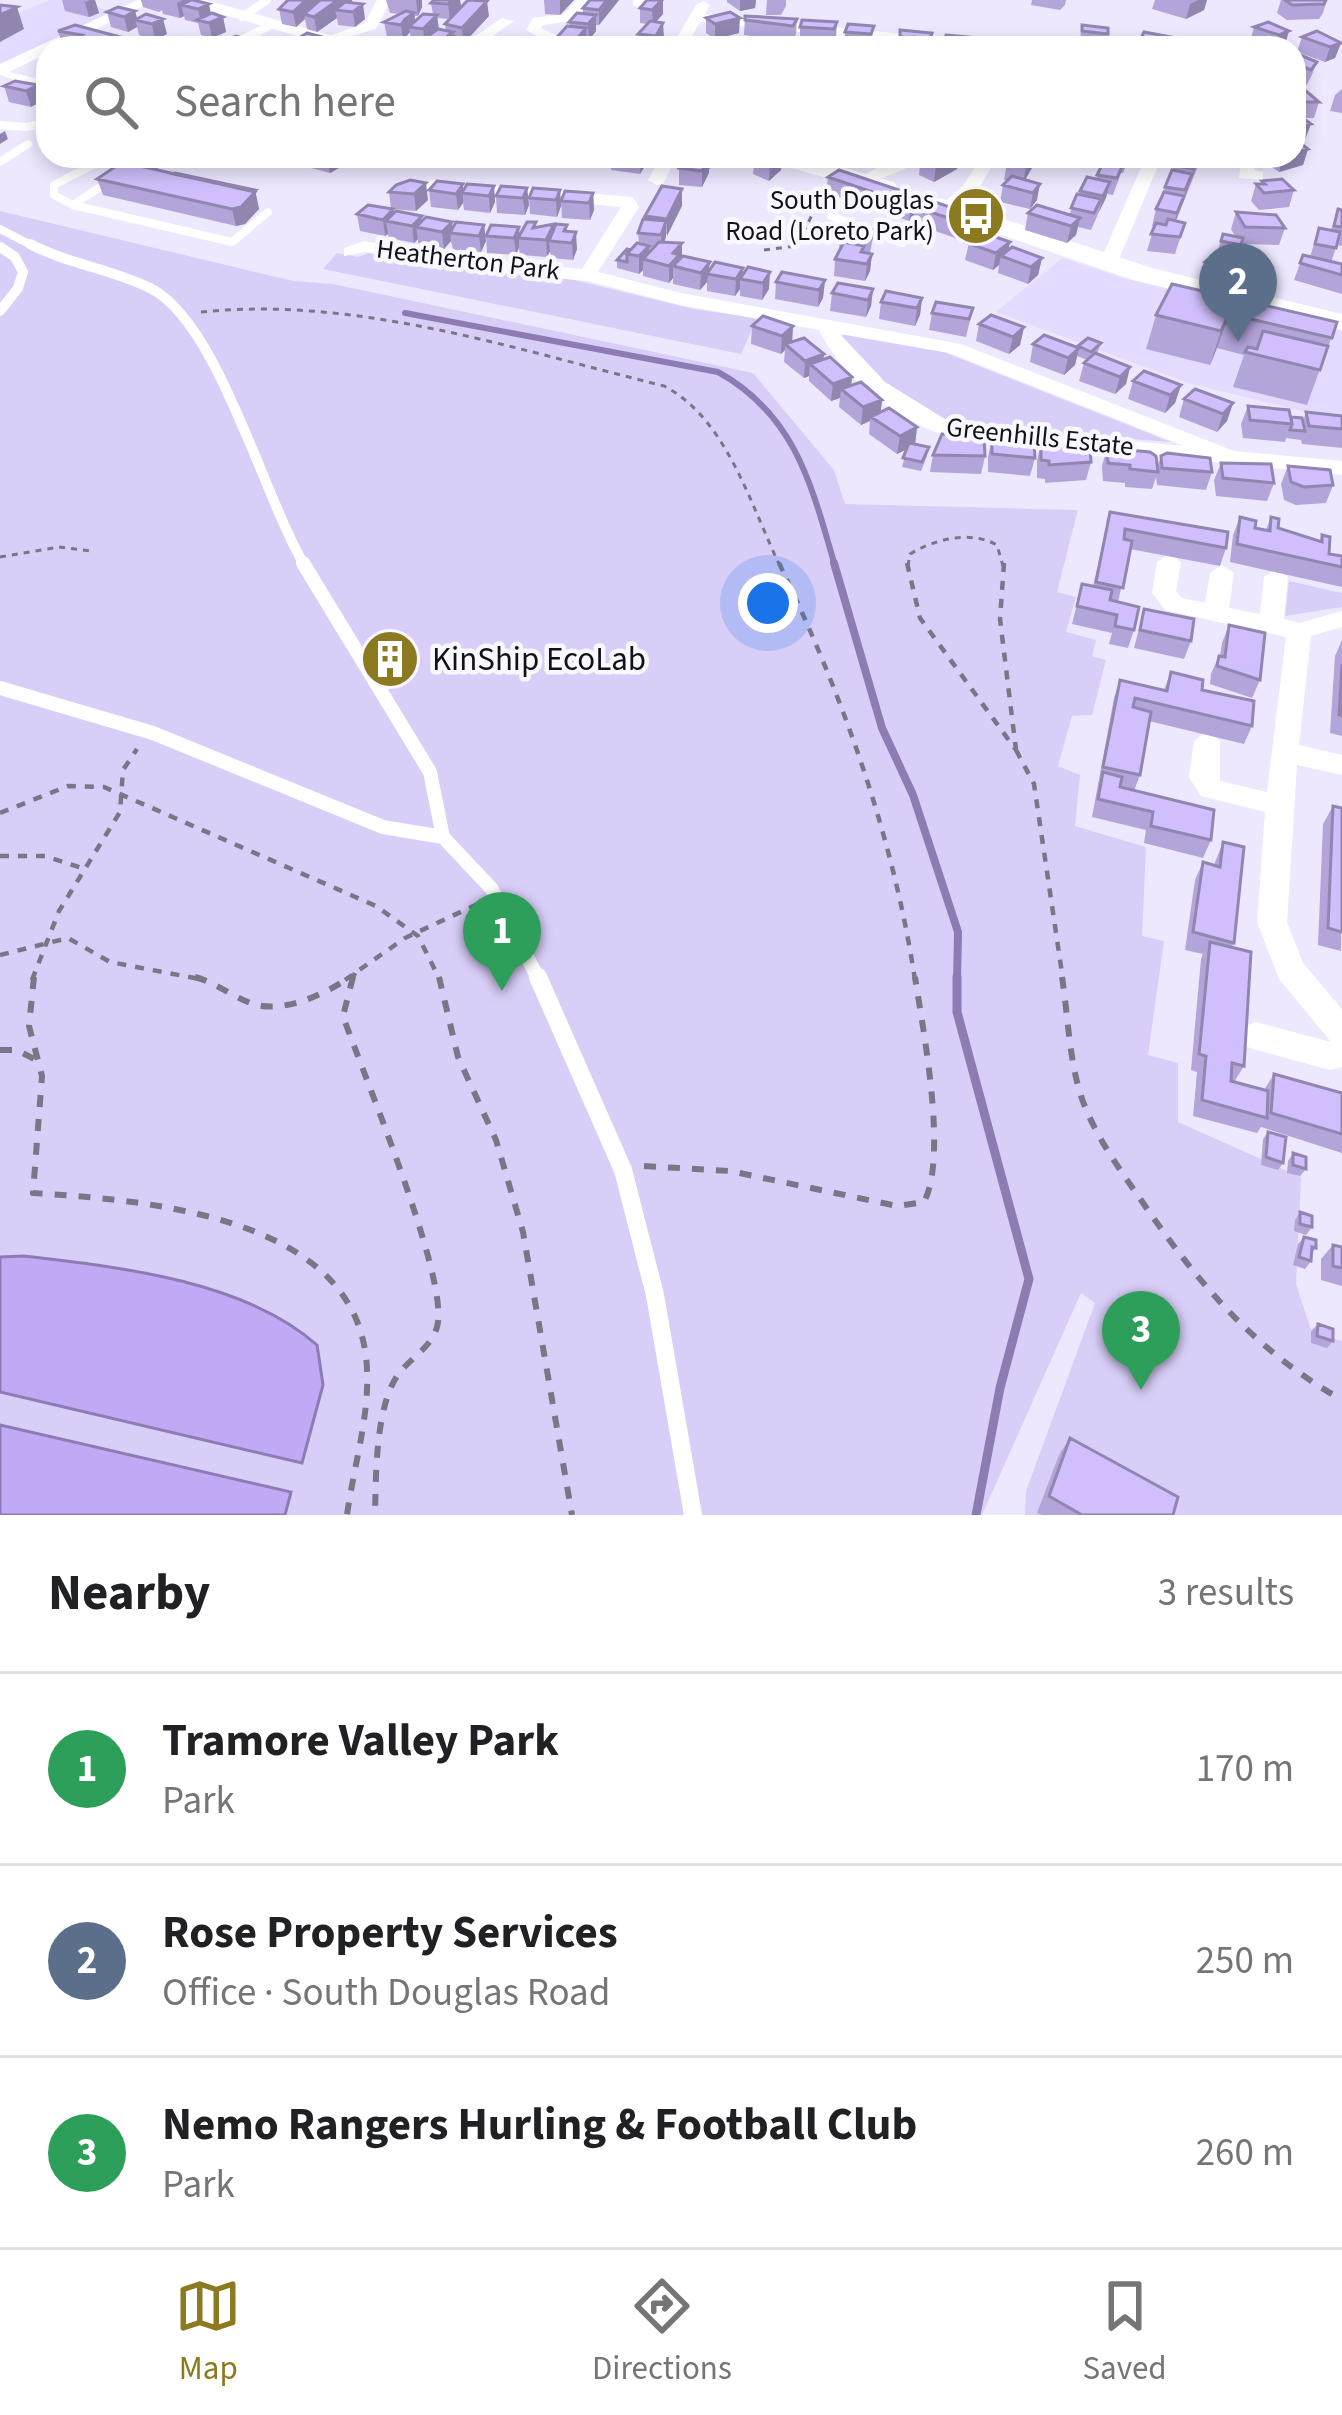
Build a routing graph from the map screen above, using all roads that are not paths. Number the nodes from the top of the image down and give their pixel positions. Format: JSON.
{"nodes":[{"id":1,"x":148,"y":0,"type":"edge"},
{"id":2,"x":182,"y":0,"type":"edge"},
{"id":3,"x":267,"y":0,"type":"edge"},
{"id":4,"x":384,"y":0,"type":"edge"},
{"id":5,"x":585,"y":0,"type":"edge"},
{"id":6,"x":706,"y":0,"type":"edge"},
{"id":7,"x":314,"y":16,"type":"edge"},
{"id":8,"x":242,"y":17,"type":"junction"},
{"id":9,"x":696,"y":17,"type":"junction"},
{"id":10,"x":507,"y":21,"type":"dead end"},
{"id":11,"x":271,"y":26,"type":"junction"},
{"id":12,"x":296,"y":32,"type":"junction"},
{"id":13,"x":100,"y":35,"type":"edge"},
{"id":14,"x":77,"y":36,"type":"edge"},
{"id":15,"x":104,"y":36,"type":"edge"},
{"id":16,"x":249,"y":36,"type":"edge"},
{"id":17,"x":314,"y":36,"type":"edge"},
{"id":18,"x":343,"y":36,"type":"edge"},
{"id":19,"x":484,"y":36,"type":"edge"},
{"id":20,"x":548,"y":36,"type":"edge"},
{"id":21,"x":685,"y":36,"type":"edge"},
{"id":22,"x":884,"y":36,"type":"edge"},
{"id":23,"x":36,"y":57,"type":"edge"},
{"id":24,"x":5,"y":73,"type":"edge"},
{"id":25,"x":36,"y":82,"type":"edge"},
{"id":26,"x":0,"y":125,"type":"edge"},
{"id":27,"x":36,"y":125,"type":"edge"},
{"id":28,"x":28,"y":144,"type":"dead end"},
{"id":29,"x":0,"y":162,"type":"edge"},
{"id":30,"x":87,"y":168,"type":"edge"},
{"id":31,"x":663,"y":168,"type":"edge"},
{"id":32,"x":820,"y":168,"type":"edge"},
{"id":33,"x":898,"y":168,"type":"edge"},
{"id":34,"x":983,"y":168,"type":"edge"},
{"id":35,"x":1149,"y":168,"type":"edge"},
{"id":36,"x":1247,"y":168,"type":"edge"},
{"id":37,"x":121,"y":172,"type":"edge"},
{"id":38,"x":850,"y":176,"type":"junction"},
{"id":39,"x":1257,"y":176,"type":"dead end"},
{"id":40,"x":657,"y":180,"type":"dead end"},
{"id":41,"x":430,"y":185,"type":"edge"},
{"id":42,"x":74,"y":205,"type":"junction"},
{"id":43,"x":941,"y":207,"type":"junction"},
{"id":44,"x":268,"y":212,"type":"dead end"},
{"id":45,"x":831,"y":216,"type":"dead end"},
{"id":46,"x":0,"y":229,"type":"edge"},
{"id":47,"x":890,"y":239,"type":"junction"},
{"id":48,"x":902,"y":243,"type":"dead end"},
{"id":49,"x":0,"y":247,"type":"edge"},
{"id":50,"x":350,"y":252,"type":"dead end"},
{"id":51,"x":1108,"y":264,"type":"junction"},
{"id":52,"x":587,"y":275,"type":"junction"},
{"id":53,"x":0,"y":311,"type":"edge"},
{"id":54,"x":763,"y":312,"type":"joint"},
{"id":55,"x":1342,"y":322,"type":"edge"},
{"id":56,"x":826,"y":324,"type":"junction"},
{"id":57,"x":1226,"y":455,"type":"junction"},
{"id":58,"x":1342,"y":468,"type":"edge"},
{"id":59,"x":1169,"y":562,"type":"dead end"},
{"id":60,"x":1222,"y":573,"type":"dead end"},
{"id":61,"x":1276,"y":577,"type":"dead end"},
{"id":62,"x":1216,"y":613,"type":"junction"},
{"id":63,"x":1342,"y":619,"type":"edge"},
{"id":64,"x":1285,"y":628,"type":"junction"},
{"id":65,"x":0,"y":688,"type":"edge"},
{"id":66,"x":1207,"y":740,"type":"dead end"},
{"id":67,"x":1286,"y":752,"type":"junction"},
{"id":68,"x":1342,"y":765,"type":"edge"},
{"id":69,"x":1279,"y":805,"type":"junction"},
{"id":70,"x":443,"y":837,"type":"junction"},
{"id":71,"x":1342,"y":1032,"type":"edge"},
{"id":72,"x":1256,"y":1036,"type":"dead end"},
{"id":73,"x":1342,"y":1053,"type":"edge"},
{"id":74,"x":693,"y":1515,"type":"edge"}],
"edges":[{"from":1,"to":14,"type":"street"},
{"from":2,"to":8,"type":"main road"},
{"from":3,"to":8,"type":"lane"},
{"from":4,"to":18,"type":"street"},
{"from":5,"to":20,"type":"street"},
{"from":6,"to":9,"type":"street"},
{"from":7,"to":12,"type":"street"},
{"from":8,"to":11,"type":"main road"},
{"from":9,"to":21,"type":"street"},
{"from":9,"to":22,"type":"street"},
{"from":10,"to":19,"type":"street"},
{"from":11,"to":12,"type":"main road"},
{"from":11,"to":16,"type":"street"},
{"from":12,"to":17,"type":"main road"},
{"from":13,"to":15,"type":"street"},
{"from":23,"to":24,"type":"street"},
{"from":24,"to":25,"type":"street"},
{"from":26,"to":27,"type":"lane"},
{"from":28,"to":29,"type":"lane"},
{"from":30,"to":42,"type":"lane"},
{"from":31,"to":40,"type":"street"},
{"from":32,"to":38,"type":"main road"},
{"from":33,"to":38,"type":"street"},
{"from":34,"to":43,"type":"street"},
{"from":35,"to":51,"type":"street"},
{"from":36,"to":39,"type":"street"},
{"from":37,"to":42,"type":"lane"},
{"from":38,"to":43,"type":"main road"},
{"from":41,"to":52,"type":"street","name":"Heatherton Park"},
{"from":42,"to":44,"type":"lane"},
{"from":43,"to":47,"type":"lane"},
{"from":43,"to":51,"type":"main road"},
{"from":45,"to":47,"type":"lane"},
{"from":46,"to":70,"type":"lane"},
{"from":47,"to":48,"type":"lane"},
{"from":49,"to":53,"type":"lane"},
{"from":50,"to":52,"type":"street","name":"Heatherton Park"},
{"from":51,"to":55,"type":"main road"},
{"from":52,"to":54,"type":"street","name":"Heatherton Park"},
{"from":54,"to":56,"type":"street","name":"Greenhills Estate"},
{"from":56,"to":57,"type":"street","name":"Greenhills Estate"},
{"from":56,"to":57,"type":"street","name":"Greenhills Estate"},
{"from":57,"to":58,"type":"street","name":"Greenhills Estate"},
{"from":59,"to":62,"type":"street"},
{"from":60,"to":62,"type":"street"},
{"from":61,"to":64,"type":"street"},
{"from":62,"to":64,"type":"street"},
{"from":63,"to":64,"type":"street"},
{"from":64,"to":67,"type":"street"},
{"from":65,"to":70,"type":"lane"},
{"from":66,"to":69,"type":"street"},
{"from":67,"to":68,"type":"street"},
{"from":67,"to":69,"type":"street"},
{"from":69,"to":71,"type":"street"},
{"from":70,"to":74,"type":"lane"},
{"from":72,"to":73,"type":"street"}]}
